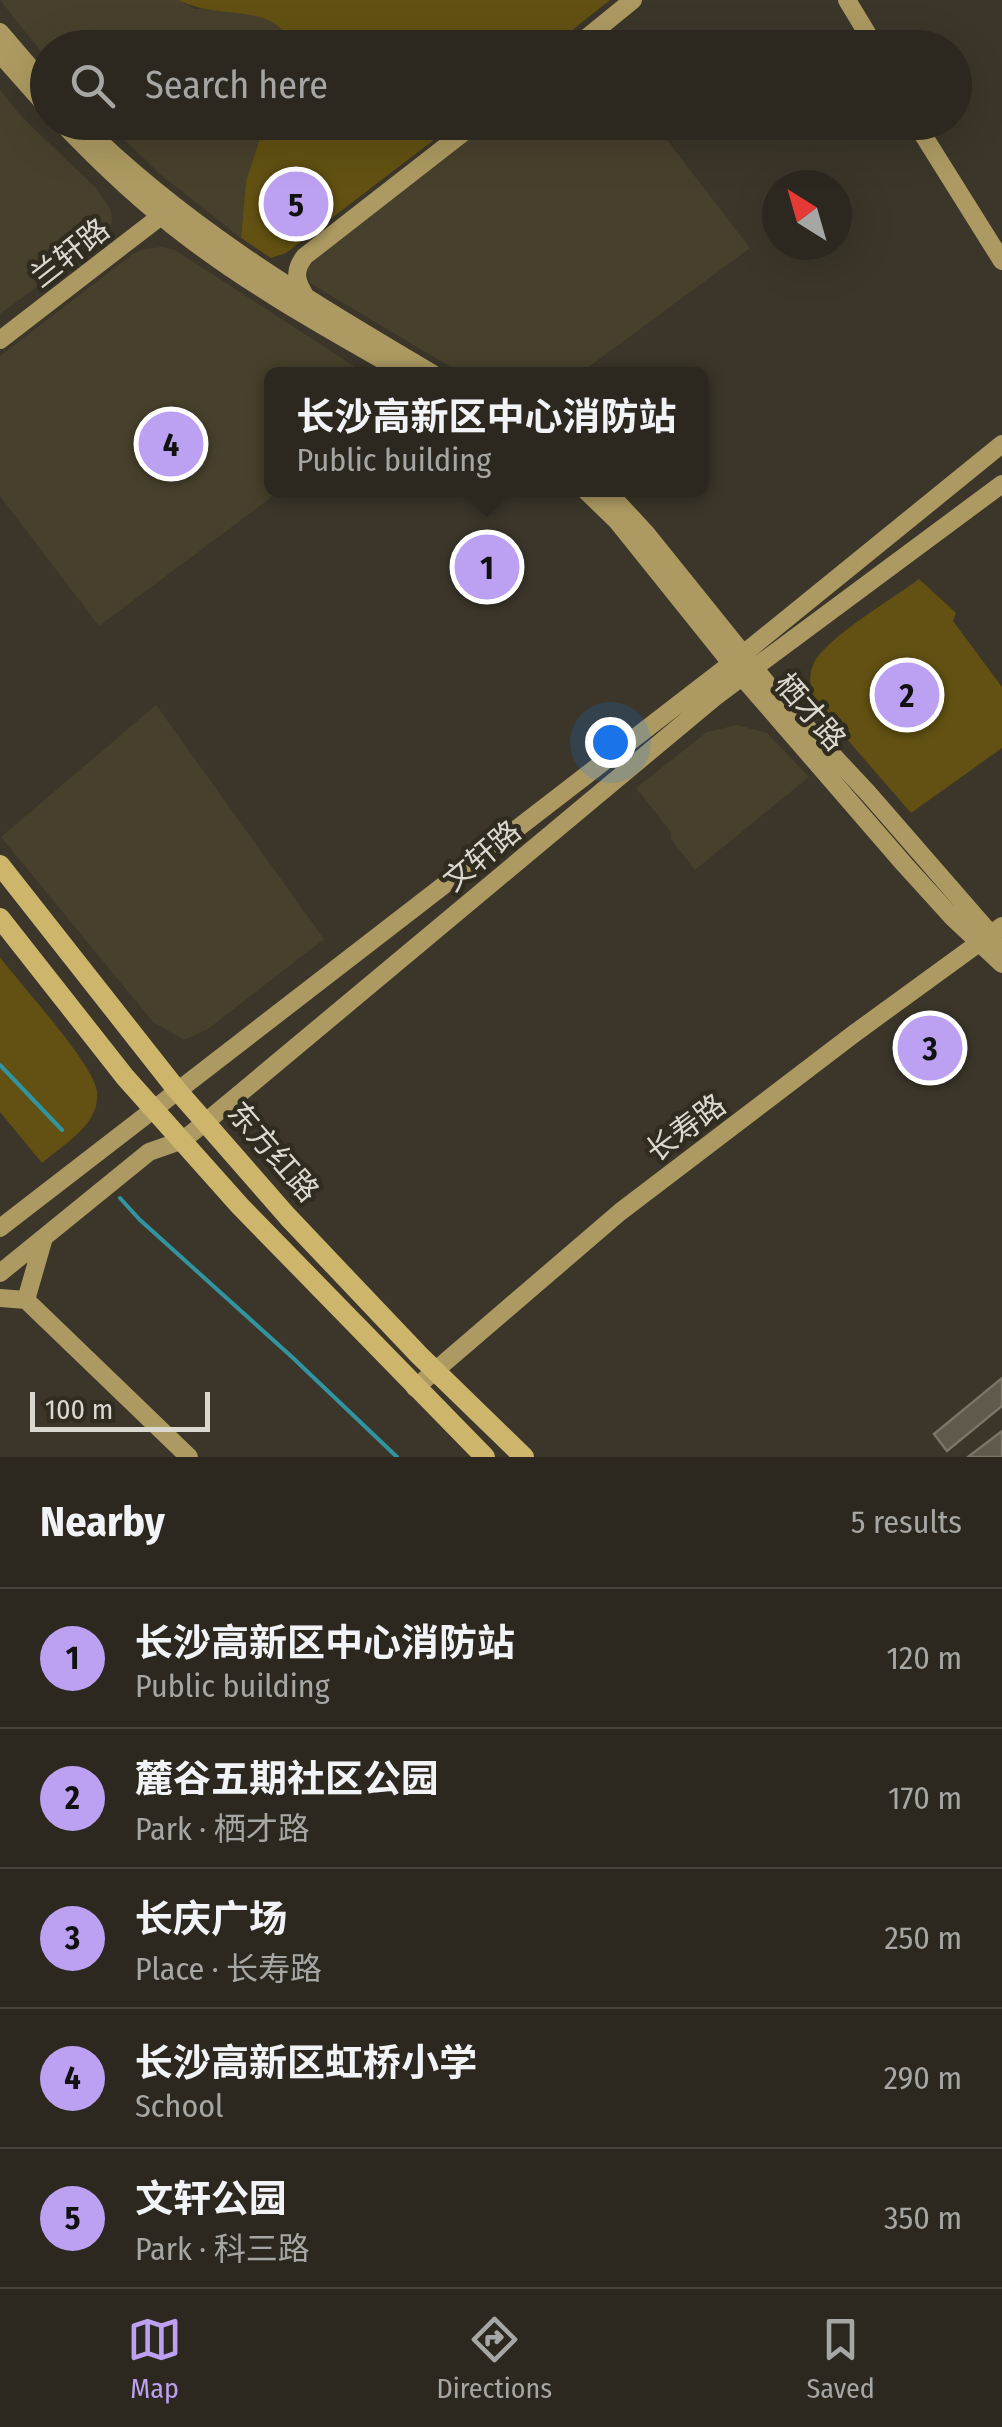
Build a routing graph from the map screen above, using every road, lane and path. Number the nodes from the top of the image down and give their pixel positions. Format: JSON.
{"nodes":[{"id":1,"x":624,"y":0,"type":"edge"},
{"id":2,"x":632,"y":0,"type":"edge"},
{"id":3,"x":843,"y":0,"type":"edge"},
{"id":4,"x":588,"y":30,"type":"edge"},
{"id":5,"x":596,"y":30,"type":"edge"},
{"id":6,"x":859,"y":30,"type":"edge"},
{"id":7,"x":864,"y":30,"type":"edge"},
{"id":8,"x":0,"y":32,"type":"edge"},
{"id":9,"x":0,"y":54,"type":"edge"},
{"id":10,"x":30,"y":67,"type":"edge"},
{"id":11,"x":30,"y":88,"type":"edge"},
{"id":12,"x":83,"y":140,"type":"edge"},
{"id":13,"x":97,"y":140,"type":"edge"},
{"id":14,"x":446,"y":140,"type":"edge"},
{"id":15,"x":454,"y":140,"type":"edge"},
{"id":16,"x":926,"y":140,"type":"edge"},
{"id":17,"x":934,"y":140,"type":"edge"},
{"id":18,"x":165,"y":209,"type":"junction"},
{"id":19,"x":1002,"y":248,"type":"edge"},
{"id":20,"x":1002,"y":261,"type":"edge"},
{"id":21,"x":262,"y":272,"type":"junction"},
{"id":22,"x":308,"y":300,"type":"junction"},
{"id":23,"x":0,"y":332,"type":"edge"},
{"id":24,"x":0,"y":340,"type":"edge"},
{"id":25,"x":395,"y":367,"type":"edge"},
{"id":26,"x":421,"y":367,"type":"edge"},
{"id":27,"x":1002,"y":444,"type":"edge"},
{"id":28,"x":1002,"y":484,"type":"edge"},
{"id":29,"x":592,"y":497,"type":"edge"},
{"id":30,"x":612,"y":497,"type":"edge"},
{"id":31,"x":743,"y":666,"type":"junction"},
{"id":32,"x":0,"y":865,"type":"edge"},
{"id":33,"x":0,"y":918,"type":"edge"},
{"id":34,"x":993,"y":938,"type":"edge"},
{"id":35,"x":1002,"y":964,"type":"edge"},
{"id":36,"x":177,"y":1090,"type":"junction"},
{"id":37,"x":154,"y":1108,"type":"junction"},
{"id":38,"x":207,"y":1121,"type":"junction"},
{"id":39,"x":182,"y":1140,"type":"junction"},
{"id":40,"x":5,"y":1223,"type":"edge"},
{"id":41,"x":42,"y":1240,"type":"junction"},
{"id":42,"x":0,"y":1272,"type":"edge"},
{"id":43,"x":0,"y":1298,"type":"edge"},
{"id":44,"x":26,"y":1300,"type":"junction"},
{"id":45,"x":438,"y":1373,"type":"junction"},
{"id":46,"x":418,"y":1391,"type":"junction"},
{"id":47,"x":189,"y":1457,"type":"edge"},
{"id":48,"x":485,"y":1457,"type":"edge"},
{"id":49,"x":524,"y":1457,"type":"edge"}],
"edges":[{"from":1,"to":4,"type":"main road"},
{"from":2,"to":5,"type":"main road"},
{"from":3,"to":6,"type":"main road"},
{"from":3,"to":7,"type":"main road"},
{"from":8,"to":10,"type":"main road"},
{"from":9,"to":11,"type":"main road"},
{"from":12,"to":18,"type":"main road"},
{"from":13,"to":18,"type":"main road"},
{"from":14,"to":21,"type":"main road"},
{"from":15,"to":22,"type":"main road"},
{"from":16,"to":20,"type":"main road"},
{"from":17,"to":19,"type":"main road"},
{"from":18,"to":21,"type":"main road"},
{"from":18,"to":23,"type":"main road","name":"兰轩路"},
{"from":18,"to":24,"type":"main road","name":"兰轩路"},
{"from":18,"to":25,"type":"main road"},
{"from":21,"to":22,"type":"main road"},
{"from":22,"to":26,"type":"main road"},
{"from":27,"to":31,"type":"main road","name":"文轩路"},
{"from":28,"to":31,"type":"main road","name":"文轩路"},
{"from":29,"to":31,"type":"main road","name":"栖才路"},
{"from":30,"to":31,"type":"main road","name":"栖才路"},
{"from":31,"to":34,"type":"main road","name":"栖才路"},
{"from":31,"to":36,"type":"main road","name":"文轩路"},
{"from":31,"to":38,"type":"main road","name":"文轩路"},
{"from":32,"to":36,"type":"main road","name":"东方红路"},
{"from":33,"to":37,"type":"main road","name":"东方红路"},
{"from":34,"to":35,"type":"main road","name":"栖才路"},
{"from":34,"to":45,"type":"main road","name":"长寿路"},
{"from":36,"to":37,"type":"main road","name":"文轩路"},
{"from":36,"to":38,"type":"main road","name":"东方红路"},
{"from":37,"to":39,"type":"main road","name":"东方红路"},
{"from":37,"to":40,"type":"main road","name":"文轩路"},
{"from":38,"to":39,"type":"main road","name":"文轩路"},
{"from":38,"to":45,"type":"main road","name":"东方红路"},
{"from":39,"to":41,"type":"main road","name":"文轩路"},
{"from":39,"to":46,"type":"main road","name":"东方红路"},
{"from":41,"to":42,"type":"main road","name":"文轩路"},
{"from":41,"to":44,"type":"main road"},
{"from":43,"to":44,"type":"main road"},
{"from":44,"to":47,"type":"main road"},
{"from":45,"to":46,"type":"main road","name":"长寿路"},
{"from":45,"to":49,"type":"main road","name":"东方红路"},
{"from":46,"to":48,"type":"main road","name":"东方红路"}]}
